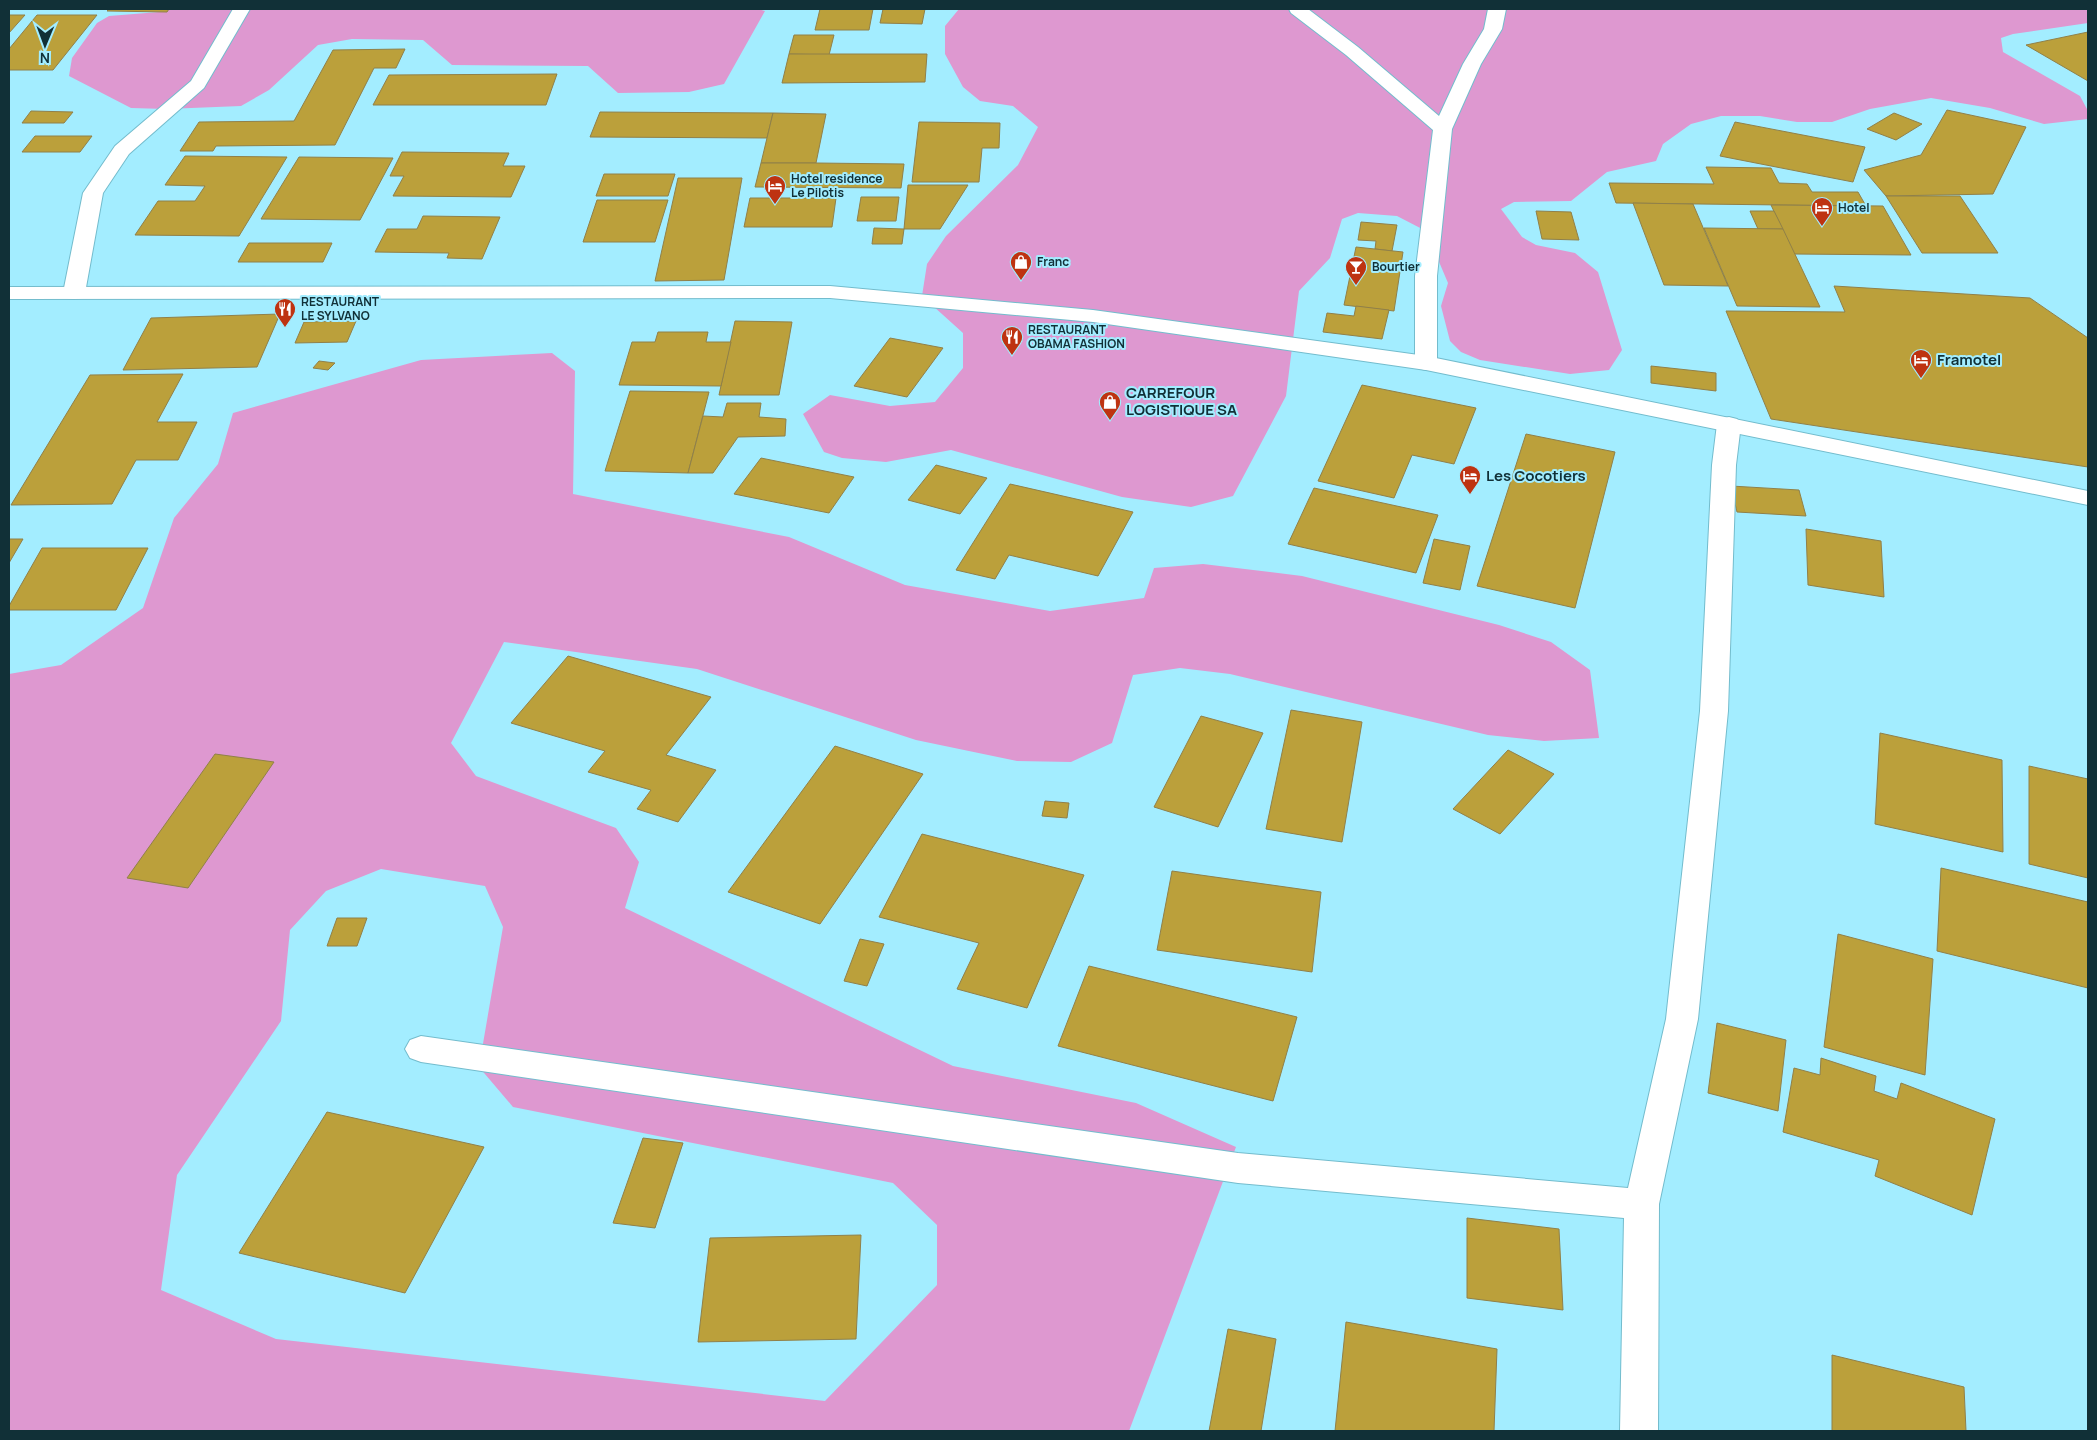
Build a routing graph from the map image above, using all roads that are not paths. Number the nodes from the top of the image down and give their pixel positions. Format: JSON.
{"nodes":[{"id":1,"x":241,"y":9,"type":"edge"},
{"id":2,"x":1296,"y":9,"type":"edge"},
{"id":3,"x":1497,"y":9,"type":"edge"},
{"id":4,"x":1444,"y":129,"type":"junction"},
{"id":5,"x":9,"y":293,"type":"edge"},
{"id":6,"x":74,"y":293,"type":"junction"},
{"id":7,"x":1426,"y":363,"type":"junction"},
{"id":8,"x":1729,"y":424,"type":"junction"},
{"id":9,"x":2088,"y":498,"type":"edge"},
{"id":10,"x":421,"y":1050,"type":"dead end"},
{"id":11,"x":1642,"y":1204,"type":"junction"},
{"id":12,"x":1639,"y":1431,"type":"edge"}],
"edges":[{"from":1,"to":6,"type":"street"},
{"from":2,"to":4,"type":"street"},
{"from":3,"to":4,"type":"street"},
{"from":4,"to":7,"type":"street"},
{"from":5,"to":6,"type":"street"},
{"from":6,"to":7,"type":"street"},
{"from":7,"to":8,"type":"street"},
{"from":8,"to":9,"type":"street"},
{"from":8,"to":11,"type":"street"},
{"from":10,"to":11,"type":"street"},
{"from":11,"to":12,"type":"street"}]}
